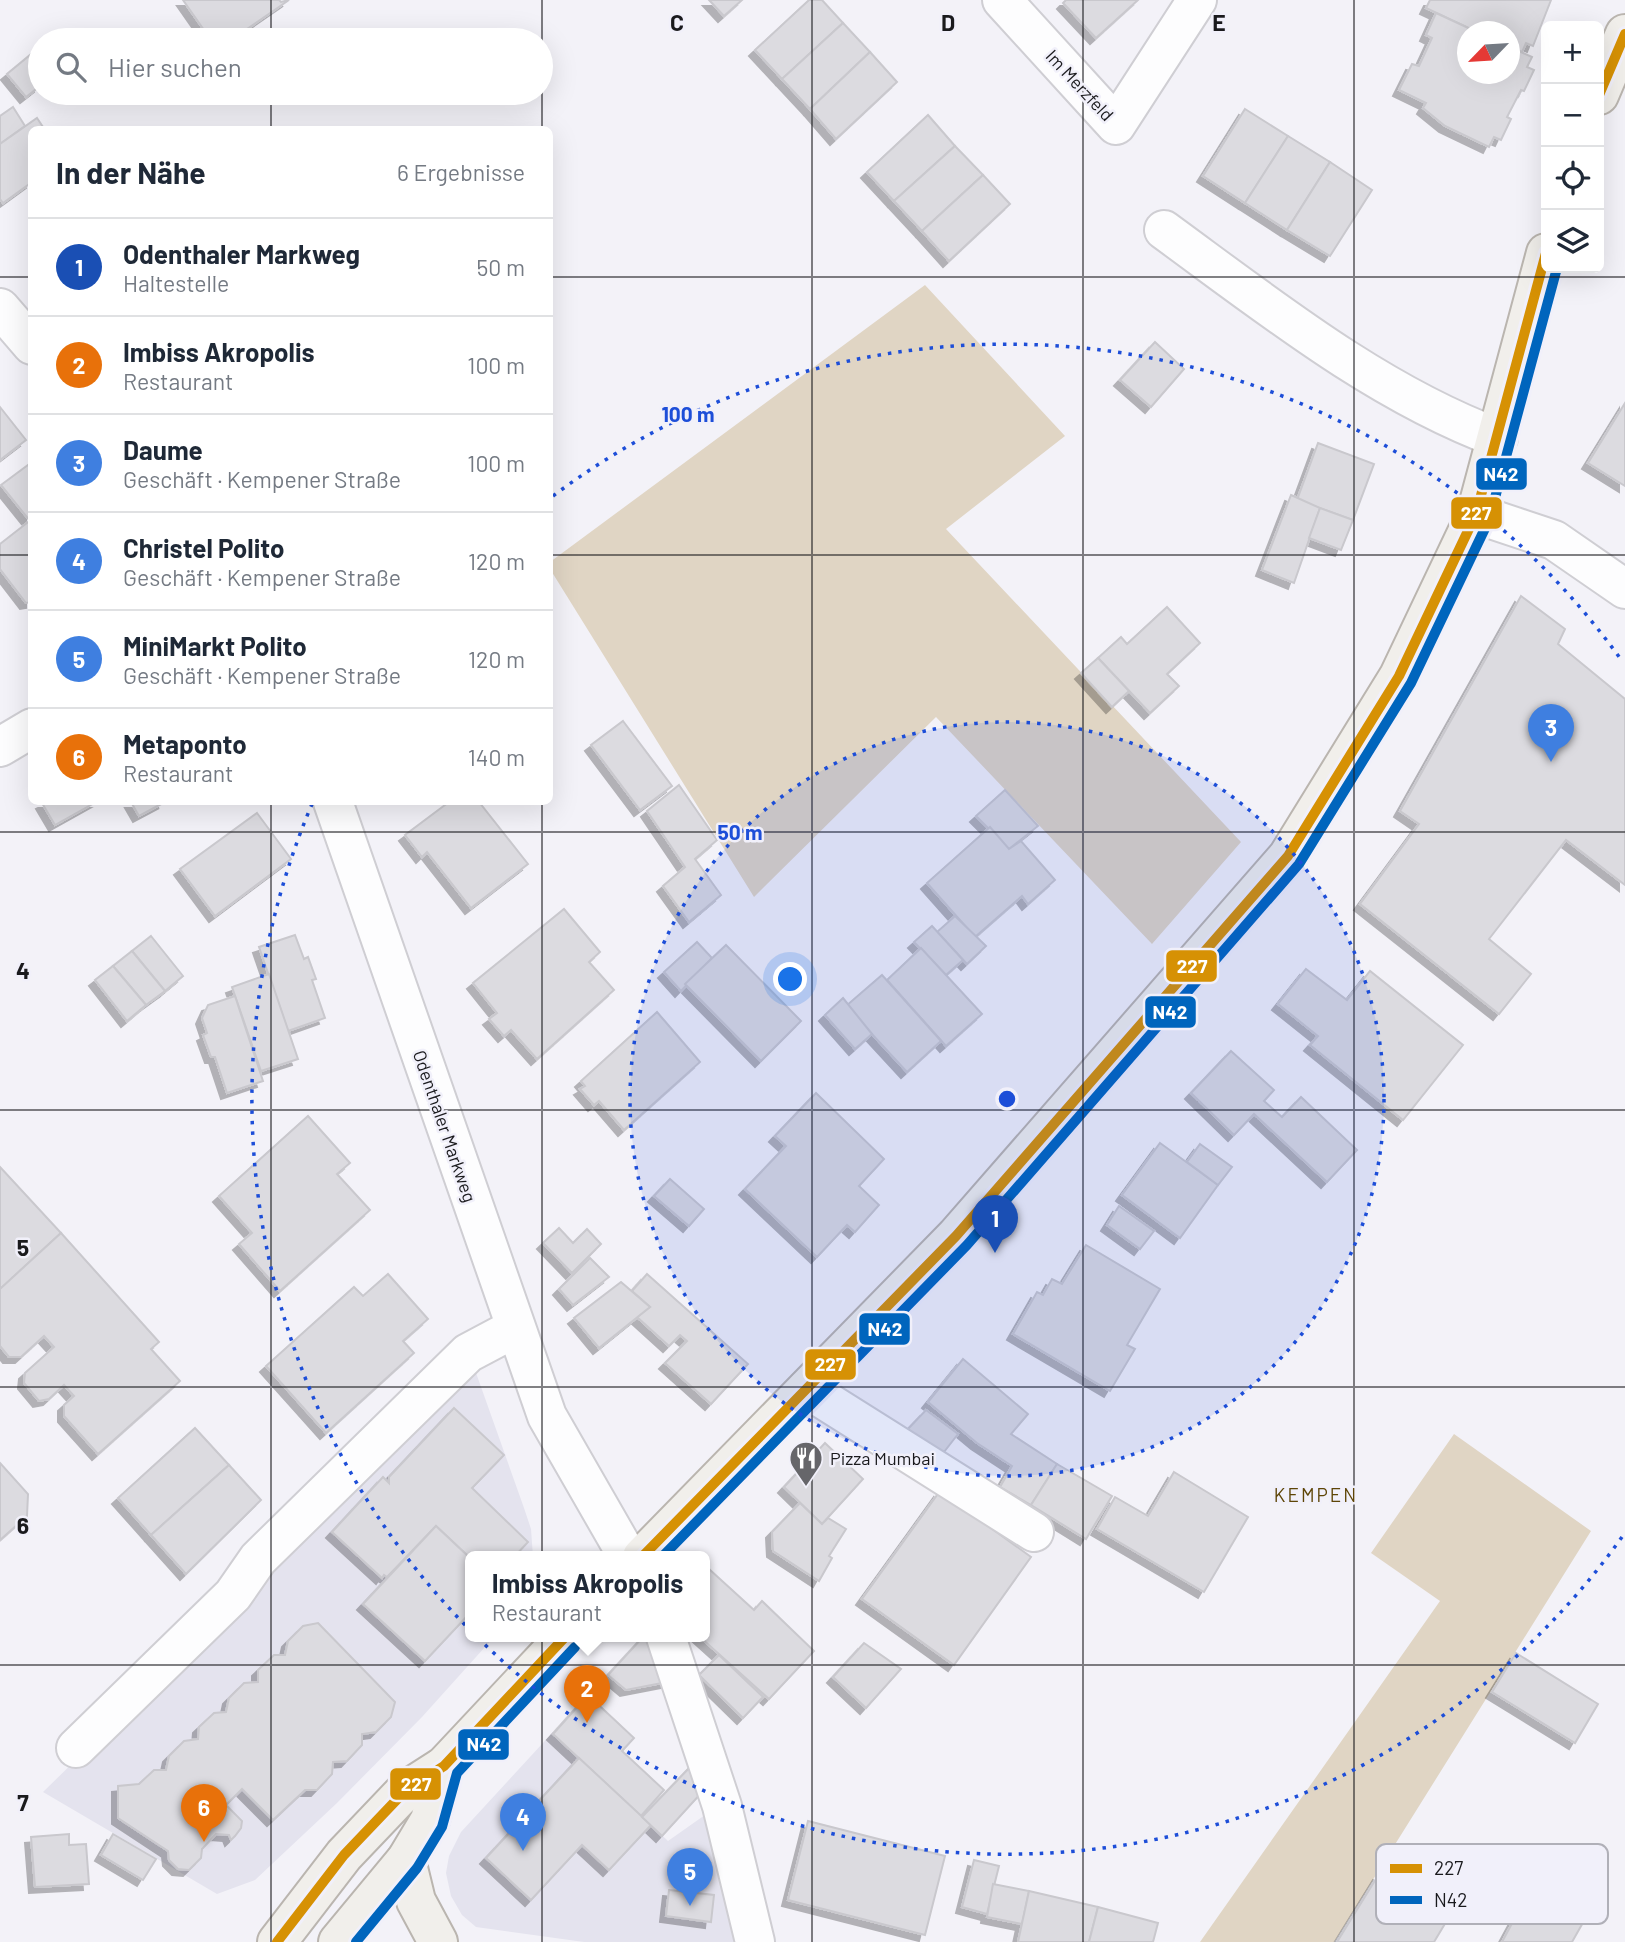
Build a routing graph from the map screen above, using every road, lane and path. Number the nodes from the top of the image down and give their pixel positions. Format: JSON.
{"nodes":[{"id":1,"x":1002,"y":0,"type":"edge"},
{"id":2,"x":1197,"y":0,"type":"edge"},
{"id":3,"x":1625,"y":34,"type":"edge"},
{"id":4,"x":1604,"y":84,"type":"edge"},
{"id":5,"x":1164,"y":230,"type":"dead end"},
{"id":6,"x":1541,"y":272,"type":"edge"},
{"id":7,"x":0,"y":308,"type":"edge"},
{"id":8,"x":28,"y":340,"type":"edge"},
{"id":9,"x":1498,"y":439,"type":"junction"},
{"id":10,"x":1476,"y":514,"type":"junction"},
{"id":11,"x":1625,"y":589,"type":"edge"},
{"id":12,"x":28,"y":730,"type":"edge"},
{"id":13,"x":0,"y":747,"type":"edge"},
{"id":14,"x":334,"y":805,"type":"edge"},
{"id":15,"x":515,"y":1328,"type":"junction"},
{"id":16,"x":807,"y":1389,"type":"junction"},
{"id":17,"x":1034,"y":1532,"type":"dead end"},
{"id":18,"x":625,"y":1551,"type":"edge"},
{"id":19,"x":648,"y":1551,"type":"edge"},
{"id":20,"x":560,"y":1642,"type":"edge"},
{"id":21,"x":668,"y":1642,"type":"edge"},
{"id":22,"x":76,"y":1748,"type":"dead end"},
{"id":23,"x":444,"y":1766,"type":"junction"},
{"id":24,"x":406,"y":1860,"type":"junction"},
{"id":25,"x":277,"y":1942,"type":"edge"},
{"id":26,"x":338,"y":1942,"type":"edge"},
{"id":27,"x":438,"y":1942,"type":"edge"},
{"id":28,"x":755,"y":1942,"type":"edge"}],
"edges":[{"from":1,"to":2,"type":"street","name":"Im Merzfeld"},
{"from":3,"to":4,"type":"main road"},
{"from":5,"to":9,"type":"street"},
{"from":6,"to":9,"type":"main road"},
{"from":7,"to":8,"type":"street"},
{"from":9,"to":10,"type":"main road"},
{"from":10,"to":11,"type":"street"},
{"from":10,"to":16,"type":"main road"},
{"from":12,"to":13,"type":"street"},
{"from":14,"to":15,"type":"street","name":"Odenthaler Markweg"},
{"from":15,"to":18,"type":"street","name":"Odenthaler Markweg"},
{"from":15,"to":22,"type":"street"},
{"from":16,"to":17,"type":"street"},
{"from":16,"to":19,"type":"main road"},
{"from":20,"to":23,"type":"main road"},
{"from":21,"to":28,"type":"street"},
{"from":23,"to":24,"type":"main road"},
{"from":23,"to":25,"type":"main road"},
{"from":24,"to":26,"type":"main road"},
{"from":24,"to":27,"type":"main road"}]}
